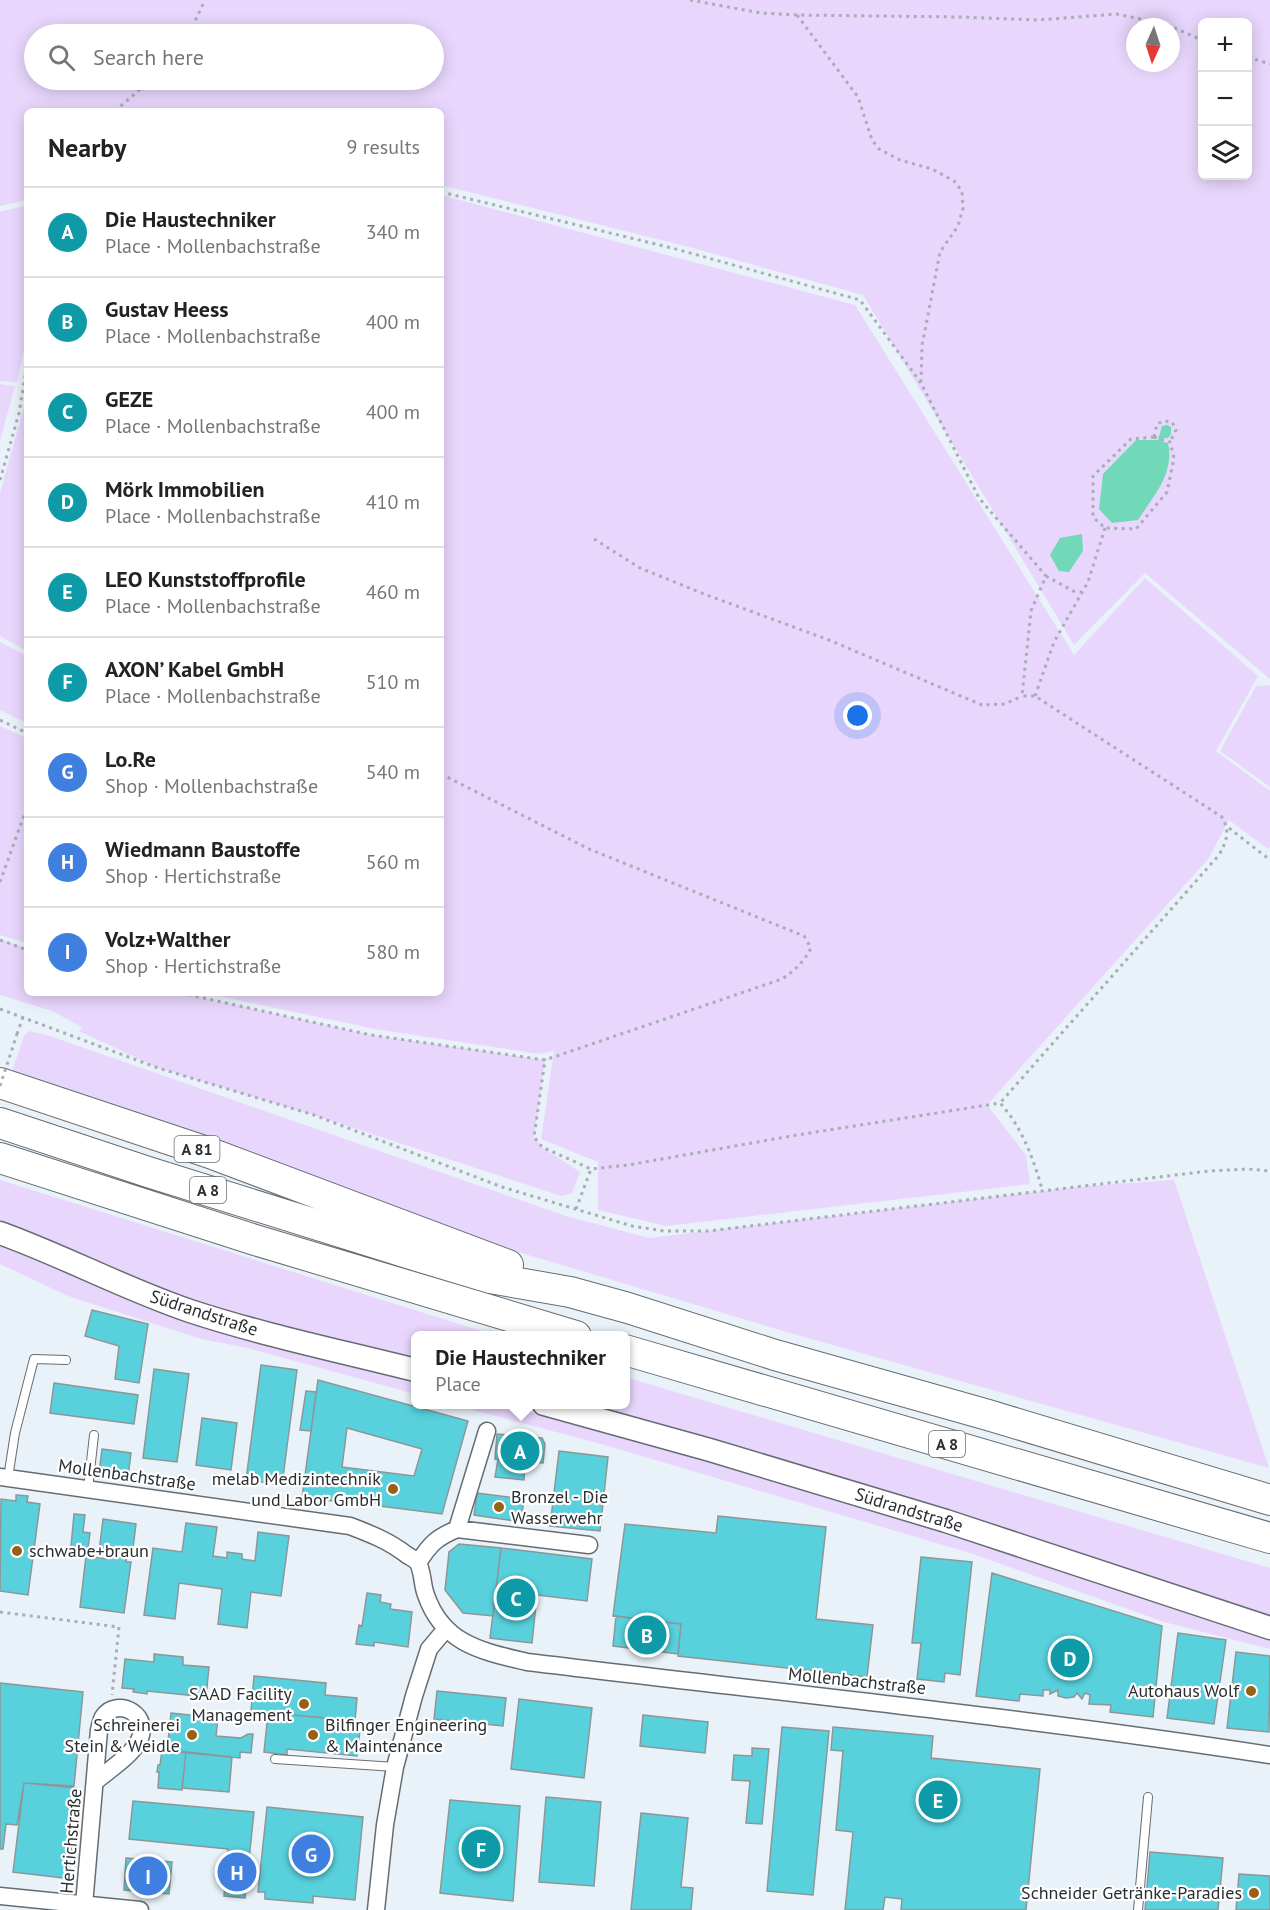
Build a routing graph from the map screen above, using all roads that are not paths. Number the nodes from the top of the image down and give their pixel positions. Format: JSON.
{"nodes":[{"id":1,"x":0,"y":1084,"type":"edge"},
{"id":2,"x":0,"y":1123,"type":"edge"},
{"id":3,"x":0,"y":1158,"type":"edge"},
{"id":4,"x":0,"y":1233,"type":"edge"},
{"id":5,"x":570,"y":1292,"type":"junction"},
{"id":6,"x":562,"y":1331,"type":"edge"},
{"id":7,"x":630,"y":1351,"type":"edge"},
{"id":8,"x":66,"y":1360,"type":"dead end"},
{"id":9,"x":411,"y":1369,"type":"edge"},
{"id":10,"x":562,"y":1409,"type":"edge"},
{"id":11,"x":488,"y":1431,"type":"dead end"},
{"id":12,"x":94,"y":1435,"type":"dead end"},
{"id":13,"x":4,"y":1478,"type":"edge"},
{"id":14,"x":88,"y":1489,"type":"junction"},
{"id":15,"x":1270,"y":1500,"type":"edge"},
{"id":16,"x":457,"y":1529,"type":"junction"},
{"id":17,"x":1270,"y":1538,"type":"edge"},
{"id":18,"x":589,"y":1545,"type":"dead end"},
{"id":19,"x":418,"y":1563,"type":"junction"},
{"id":20,"x":1270,"y":1628,"type":"edge"},
{"id":21,"x":446,"y":1630,"type":"junction"},
{"id":22,"x":1270,"y":1755,"type":"edge"},
{"id":23,"x":275,"y":1759,"type":"dead end"},
{"id":24,"x":395,"y":1767,"type":"junction"},
{"id":25,"x":96,"y":1781,"type":"junction"},
{"id":26,"x":1148,"y":1797,"type":"dead end"},
{"id":27,"x":0,"y":1896,"type":"edge"},
{"id":28,"x":84,"y":1905,"type":"junction"},
{"id":29,"x":66,"y":1907,"type":"edge"},
{"id":30,"x":140,"y":1910,"type":"edge"},
{"id":31,"x":376,"y":1910,"type":"edge"},
{"id":32,"x":1138,"y":1910,"type":"edge"}],
"edges":[{"from":1,"to":5,"type":"highway","number":"A 81"},
{"from":2,"to":5,"type":"highway","number":"A 8"},
{"from":3,"to":6,"type":"highway","number":"A 8"},
{"from":4,"to":9,"type":"main road","name":"Südrandstraße"},
{"from":5,"to":15,"type":"highway","number":"A 8"},
{"from":7,"to":17,"type":"highway","number":"A 8"},
{"from":8,"to":13,"type":"lane"},
{"from":10,"to":20,"type":"main road","name":"Südrandstraße"},
{"from":11,"to":16,"type":"street"},
{"from":12,"to":14,"type":"lane"},
{"from":13,"to":14,"type":"street","name":"Mollenbachstraße"},
{"from":14,"to":19,"type":"street","name":"Mollenbachstraße"},
{"from":16,"to":18,"type":"street"},
{"from":16,"to":19,"type":"street"},
{"from":19,"to":21,"type":"street","name":"Mollenbachstraße"},
{"from":21,"to":22,"type":"street","name":"Mollenbachstraße"},
{"from":21,"to":24,"type":"street"},
{"from":23,"to":24,"type":"lane"},
{"from":24,"to":31,"type":"street"},
{"from":25,"to":25,"type":"street","name":"Hertichstraße"},
{"from":25,"to":28,"type":"street","name":"Hertichstraße"},
{"from":26,"to":32,"type":"lane"},
{"from":27,"to":29,"type":"street","name":"Hertichstraße"},
{"from":28,"to":29,"type":"street","name":"Hertichstraße"},
{"from":28,"to":30,"type":"street","name":"Hertichstraße"}]}
